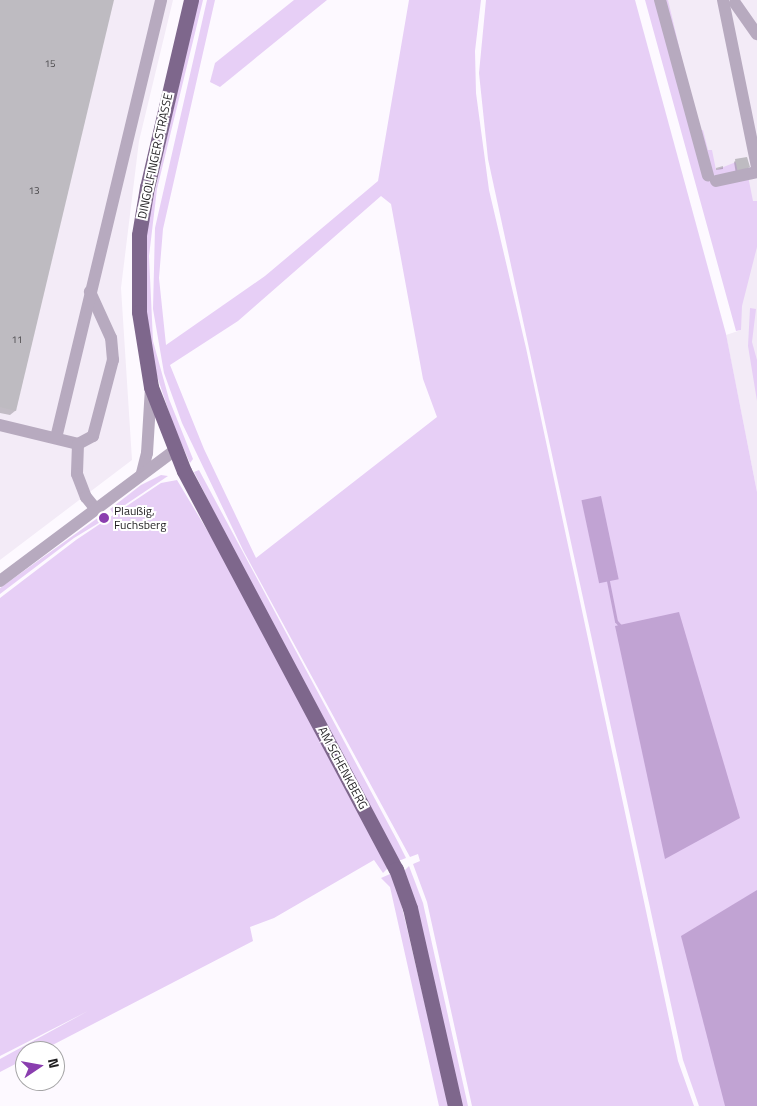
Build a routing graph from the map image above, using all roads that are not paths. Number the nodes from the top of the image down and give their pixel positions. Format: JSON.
{"nodes":[{"id":1,"x":161,"y":0,"type":"edge"},
{"id":2,"x":191,"y":0,"type":"edge"},
{"id":3,"x":660,"y":0,"type":"edge"},
{"id":4,"x":730,"y":1,"type":"edge"},
{"id":5,"x":737,"y":18,"type":"dead end"},
{"id":6,"x":757,"y":34,"type":"edge"},
{"id":7,"x":757,"y":167,"type":"edge"},
{"id":8,"x":757,"y":172,"type":"edge"},
{"id":9,"x":90,"y":292,"type":"junction"},
{"id":10,"x":151,"y":387,"type":"junction"},
{"id":11,"x":0,"y":425,"type":"edge"},
{"id":12,"x":56,"y":438,"type":"junction"},
{"id":13,"x":78,"y":444,"type":"junction"},
{"id":14,"x":174,"y":452,"type":"junction"},
{"id":15,"x":142,"y":472,"type":"junction"},
{"id":16,"x":95,"y":508,"type":"junction"},
{"id":17,"x":0,"y":581,"type":"edge"},
{"id":18,"x":455,"y":1106,"type":"edge"}],
"edges":[{"from":1,"to":9,"type":"street"},
{"from":2,"to":10,"type":"main road","name":"DINGOLFINGER STRASSE"},
{"from":3,"to":8,"type":"street"},
{"from":4,"to":5,"type":"street"},
{"from":4,"to":6,"type":"street"},
{"from":4,"to":7,"type":"street"},
{"from":9,"to":12,"type":"street"},
{"from":9,"to":13,"type":"street"},
{"from":10,"to":14,"type":"main road","name":"DINGOLFINGER STRASSE"},
{"from":10,"to":15,"type":"street"},
{"from":11,"to":12,"type":"street"},
{"from":12,"to":13,"type":"street"},
{"from":13,"to":16,"type":"street"},
{"from":14,"to":15,"type":"street"},
{"from":14,"to":18,"type":"main road","name":"AM SCHENKBERG"},
{"from":15,"to":16,"type":"street"},
{"from":16,"to":17,"type":"street"}]}
